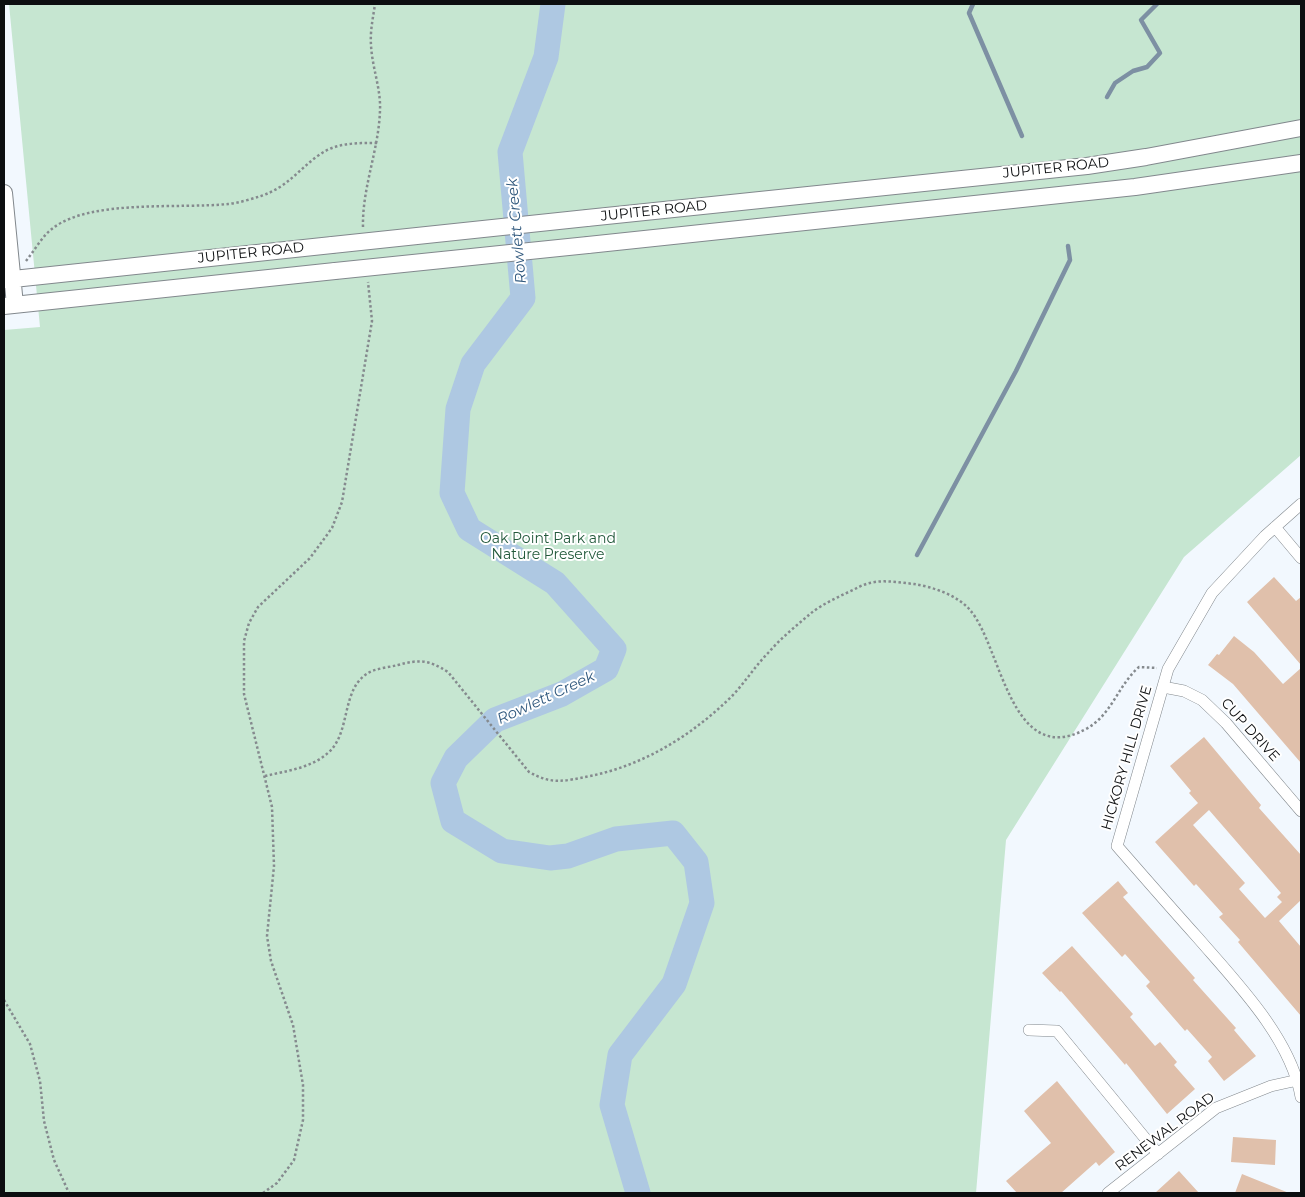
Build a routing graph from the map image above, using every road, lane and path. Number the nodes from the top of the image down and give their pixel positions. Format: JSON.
{"nodes":[{"id":1,"x":375,"y":4,"type":"edge"},
{"id":2,"x":1301,"y":128,"type":"edge"},
{"id":3,"x":378,"y":142,"type":"junction"},
{"id":4,"x":1301,"y":162,"type":"edge"},
{"id":5,"x":4,"y":193,"type":"edge"},
{"id":6,"x":364,"y":234,"type":"dead end"},
{"id":7,"x":367,"y":273,"type":"dead end"},
{"id":8,"x":8,"y":280,"type":"edge"},
{"id":9,"x":10,"y":306,"type":"edge"},
{"id":10,"x":1301,"y":504,"type":"edge"},
{"id":11,"x":1275,"y":527,"type":"junction"},
{"id":12,"x":1301,"y":558,"type":"edge"},
{"id":13,"x":1168,"y":669,"type":"junction"},
{"id":14,"x":1163,"y":687,"type":"junction"},
{"id":15,"x":265,"y":776,"type":"junction"},
{"id":16,"x":1301,"y":811,"type":"edge"},
{"id":17,"x":4,"y":1000,"type":"edge"},
{"id":18,"x":1029,"y":1030,"type":"dead end"},
{"id":19,"x":1298,"y":1080,"type":"junction"},
{"id":20,"x":1301,"y":1097,"type":"edge"},
{"id":21,"x":1158,"y":1154,"type":"junction"},
{"id":22,"x":69,"y":1193,"type":"edge"},
{"id":23,"x":263,"y":1193,"type":"edge"},
{"id":24,"x":1108,"y":1193,"type":"edge"}],
"edges":[{"from":1,"to":3,"type":"path"},
{"from":2,"to":8,"type":"main road","name":"JUPITER ROAD","bridge":true},
{"from":3,"to":6,"type":"path"},
{"from":3,"to":8,"type":"path"},
{"from":4,"to":9,"type":"main road","name":"JUPITER ROAD","bridge":true},
{"from":5,"to":8,"type":"main road"},
{"from":7,"to":15,"type":"path"},
{"from":8,"to":9,"type":"main road"},
{"from":10,"to":11,"type":"street","name":"HICKORY HILL DRIVE"},
{"from":11,"to":12,"type":"street"},
{"from":11,"to":13,"type":"street","name":"HICKORY HILL DRIVE"},
{"from":13,"to":14,"type":"street","name":"HICKORY HILL DRIVE"},
{"from":13,"to":15,"type":"path"},
{"from":14,"to":16,"type":"street","name":"CUP DRIVE"},
{"from":14,"to":19,"type":"street","name":"HICKORY HILL DRIVE"},
{"from":15,"to":23,"type":"path"},
{"from":17,"to":22,"type":"path"},
{"from":18,"to":21,"type":"street"},
{"from":19,"to":20,"type":"street","name":"HICKORY HILL DRIVE"},
{"from":19,"to":21,"type":"street","name":"RENEWAL ROAD"},
{"from":21,"to":24,"type":"street","name":"RENEWAL ROAD"}]}
